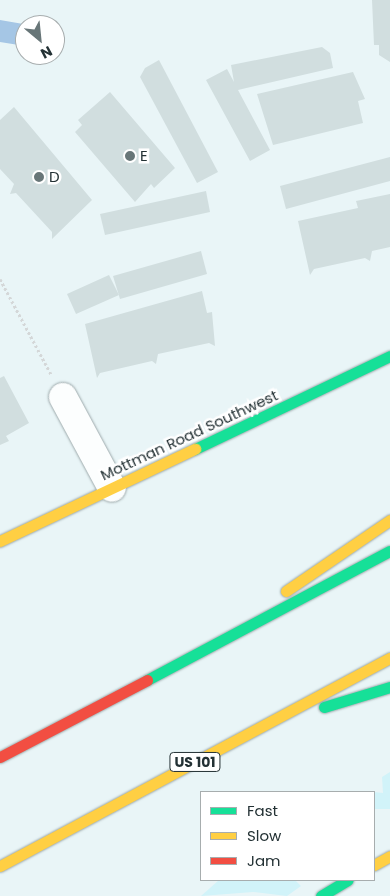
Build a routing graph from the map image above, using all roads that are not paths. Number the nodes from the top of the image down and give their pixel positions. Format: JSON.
{"nodes":[{"id":1,"x":390,"y":356,"type":"edge"},
{"id":2,"x":63,"y":396,"type":"road end"},
{"id":3,"x":112,"y":488,"type":"junction"},
{"id":4,"x":390,"y":520,"type":"edge"},
{"id":5,"x":0,"y":541,"type":"edge"},
{"id":6,"x":390,"y":551,"type":"edge"},
{"id":7,"x":220,"y":641,"type":"junction"},
{"id":8,"x":390,"y":658,"type":"edge"},
{"id":9,"x":390,"y":687,"type":"edge"},
{"id":10,"x":267,"y":724,"type":"junction"},
{"id":11,"x":0,"y":757,"type":"edge"},
{"id":12,"x":390,"y":856,"type":"edge"},
{"id":13,"x":375,"y":864,"type":"edge"},
{"id":14,"x":0,"y":866,"type":"edge"},
{"id":15,"x":346,"y":881,"type":"edge"},
{"id":16,"x":321,"y":896,"type":"edge"}],
"edges":[{"from":1,"to":3,"type":"main road","name":"Mottman Road Southwest"},
{"from":2,"to":3,"type":"street"},
{"from":3,"to":5,"type":"main road","name":"Mottman Road Southwest"},
{"from":4,"to":7,"type":"main road"},
{"from":6,"to":7,"type":"main road"},
{"from":7,"to":11,"type":"main road"},
{"from":8,"to":10,"type":"main road","number":"US 101"},
{"from":9,"to":10,"type":"main road"},
{"from":10,"to":14,"type":"main road","number":"US 101"},
{"from":12,"to":13,"type":"main road"},
{"from":15,"to":16,"type":"main road"}]}
